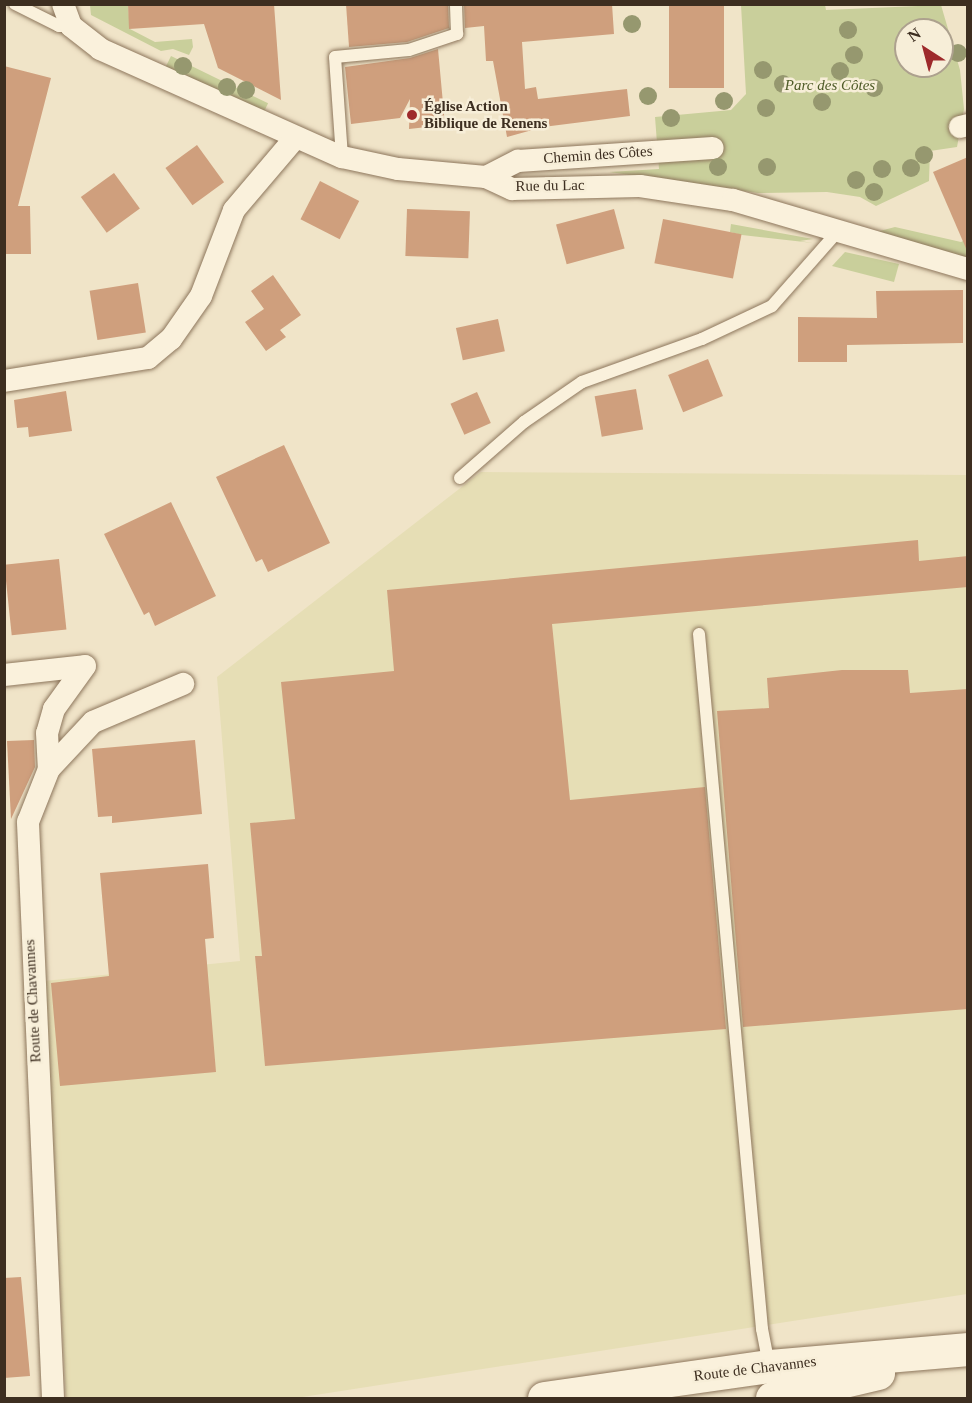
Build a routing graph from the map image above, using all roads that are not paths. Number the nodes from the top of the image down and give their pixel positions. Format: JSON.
{"nodes":[{"id":1,"x":15,"y":4,"type":"edge"},
{"id":2,"x":63,"y":4,"type":"edge"},
{"id":3,"x":456,"y":4,"type":"edge"},
{"id":4,"x":71,"y":26,"type":"junction"},
{"id":5,"x":295,"y":138,"type":"junction"},
{"id":6,"x":713,"y":148,"type":"dead end"},
{"id":7,"x":342,"y":157,"type":"junction"},
{"id":8,"x":486,"y":177,"type":"junction"},
{"id":9,"x":848,"y":232,"type":"junction"},
{"id":10,"x":968,"y":269,"type":"edge"},
{"id":11,"x":4,"y":381,"type":"edge"},
{"id":12,"x":460,"y":478,"type":"dead end"},
{"id":13,"x":699,"y":634,"type":"dead end"},
{"id":14,"x":4,"y":675,"type":"edge"},
{"id":15,"x":183,"y":684,"type":"dead end"},
{"id":16,"x":49,"y":769,"type":"junction"},
{"id":17,"x":968,"y":1350,"type":"edge"},
{"id":18,"x":771,"y":1385,"type":"edge"},
{"id":19,"x":52,"y":1398,"type":"edge"},
{"id":20,"x":544,"y":1398,"type":"edge"}],
"edges":[{"from":1,"to":4,"type":"lane"},
{"from":2,"to":4,"type":"street"},
{"from":3,"to":7,"type":"lane"},
{"from":4,"to":5,"type":"street","name":"Rue du Lac"},
{"from":5,"to":7,"type":"street","name":"Rue du Lac"},
{"from":5,"to":11,"type":"street"},
{"from":6,"to":8,"type":"street","name":"Chemin des Côtes"},
{"from":7,"to":8,"type":"street","name":"Rue du Lac"},
{"from":8,"to":9,"type":"street","name":"Rue du Lac"},
{"from":9,"to":10,"type":"street","name":"Rue du Lac"},
{"from":9,"to":12,"type":"lane"},
{"from":13,"to":18,"type":"lane"},
{"from":14,"to":16,"type":"street"},
{"from":15,"to":16,"type":"street","name":"Route de Chavannes"},
{"from":16,"to":19,"type":"street","name":"Route de Chavannes"},
{"from":17,"to":18,"type":"main road","name":"Route de Chavannes"},
{"from":18,"to":20,"type":"main road","name":"Route de Chavannes"}]}
